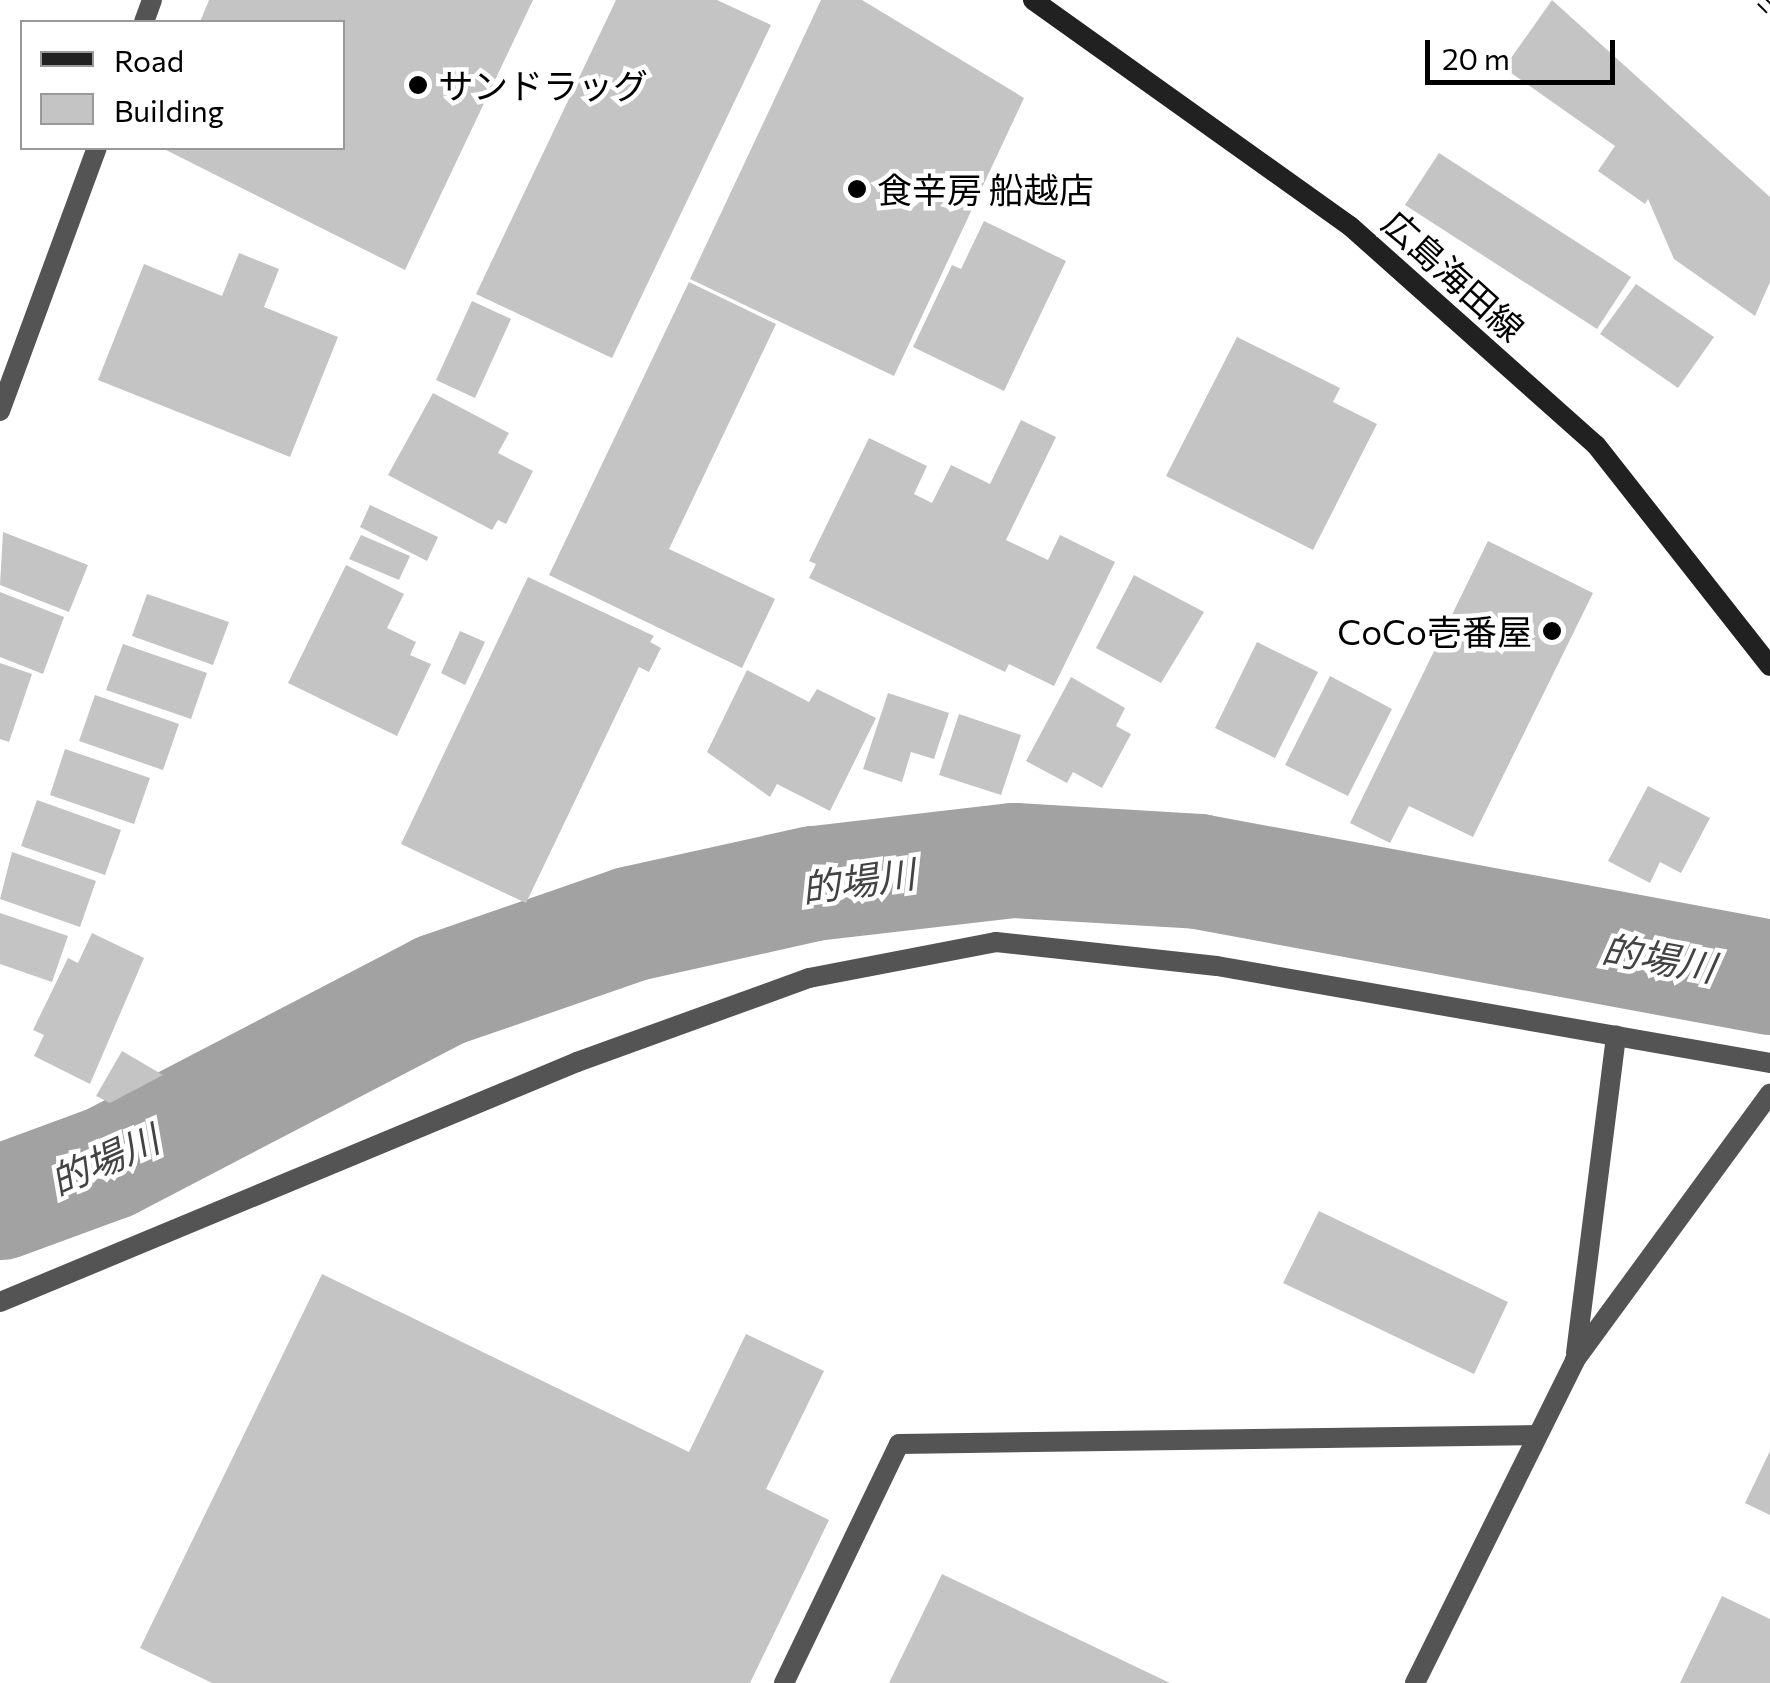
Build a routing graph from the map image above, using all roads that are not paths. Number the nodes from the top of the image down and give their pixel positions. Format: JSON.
{"nodes":[{"id":1,"x":1033,"y":0,"type":"edge"},
{"id":2,"x":97,"y":150,"type":"edge"},
{"id":3,"x":0,"y":412,"type":"edge"},
{"id":4,"x":1770,"y":666,"type":"edge"},
{"id":5,"x":1616,"y":1036,"type":"junction"},
{"id":6,"x":1770,"y":1063,"type":"edge"},
{"id":7,"x":1770,"y":1094,"type":"edge"},
{"id":8,"x":0,"y":1302,"type":"edge"},
{"id":9,"x":1575,"y":1360,"type":"junction"},
{"id":10,"x":1537,"y":1436,"type":"junction"},
{"id":11,"x":784,"y":1683,"type":"edge"},
{"id":12,"x":1414,"y":1683,"type":"edge"}],
"edges":[{"from":1,"to":4,"type":"main road","name":"広島海田線"},
{"from":2,"to":3,"type":"street"},
{"from":5,"to":6,"type":"street"},
{"from":5,"to":8,"type":"street"},
{"from":5,"to":9,"type":"street"},
{"from":7,"to":9,"type":"street"},
{"from":9,"to":10,"type":"street"},
{"from":10,"to":11,"type":"street"},
{"from":10,"to":12,"type":"street"}]}
